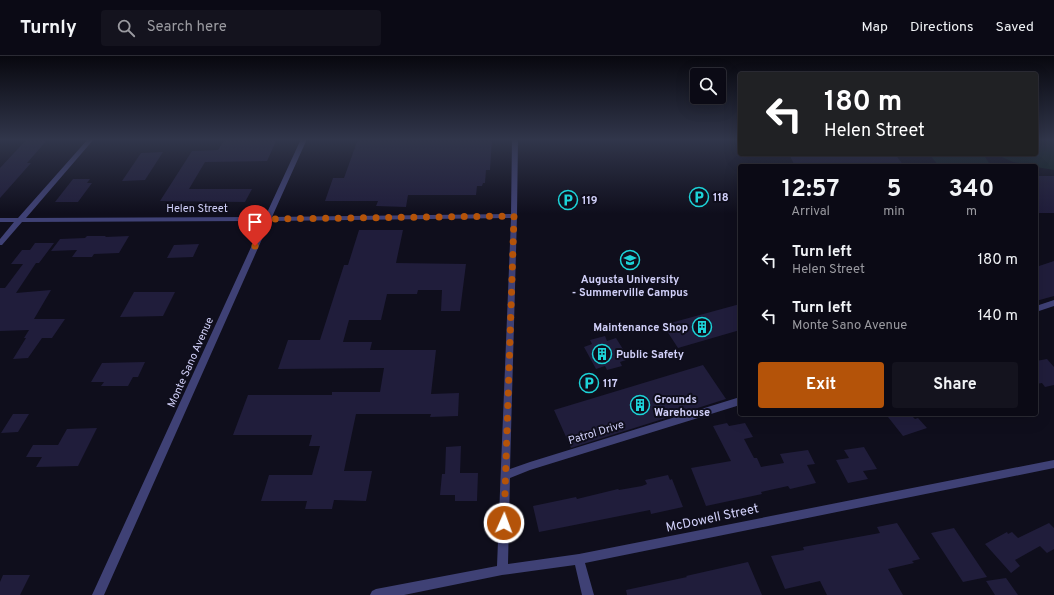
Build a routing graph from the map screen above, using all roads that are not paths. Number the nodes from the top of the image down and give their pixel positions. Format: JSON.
{"nodes":[{"id":1,"x":69,"y":164,"type":"edge"},
{"id":2,"x":292,"y":164,"type":"edge"},
{"id":3,"x":515,"y":164,"type":"edge"},
{"id":4,"x":514,"y":216,"type":"junction"},
{"id":5,"x":267,"y":219,"type":"junction"},
{"id":6,"x":0,"y":220,"type":"edge"},
{"id":7,"x":20,"y":220,"type":"junction"},
{"id":8,"x":0,"y":243,"type":"edge"},
{"id":9,"x":1054,"y":303,"type":"edge"},
{"id":10,"x":1038,"y":308,"type":"edge"},
{"id":11,"x":738,"y":401,"type":"edge"},
{"id":12,"x":1054,"y":464,"type":"edge"},
{"id":13,"x":506,"y":475,"type":"junction"},
{"id":14,"x":579,"y":559,"type":"junction"},
{"id":15,"x":502,"y":570,"type":"junction"},
{"id":16,"x":98,"y":595,"type":"edge"},
{"id":17,"x":376,"y":595,"type":"edge"},
{"id":18,"x":588,"y":595,"type":"edge"}],
"edges":[{"from":1,"to":7,"type":"street"},
{"from":2,"to":5,"type":"street","name":"Monte Sano Avenue"},
{"from":3,"to":4,"type":"street"},
{"from":4,"to":5,"type":"street","name":"Helen Street"},
{"from":4,"to":13,"type":"street"},
{"from":5,"to":7,"type":"street","name":"Helen Street"},
{"from":5,"to":16,"type":"street","name":"Monte Sano Avenue"},
{"from":6,"to":7,"type":"street","name":"Helen Street"},
{"from":7,"to":8,"type":"street"},
{"from":9,"to":10,"type":"street"},
{"from":11,"to":13,"type":"street","name":"Patrol Drive"},
{"from":12,"to":14,"type":"street","name":"McDowell Street"},
{"from":13,"to":15,"type":"street"},
{"from":14,"to":15,"type":"street","name":"McDowell Street"},
{"from":14,"to":18,"type":"street"},
{"from":15,"to":17,"type":"street","name":"McDowell Street"}]}
